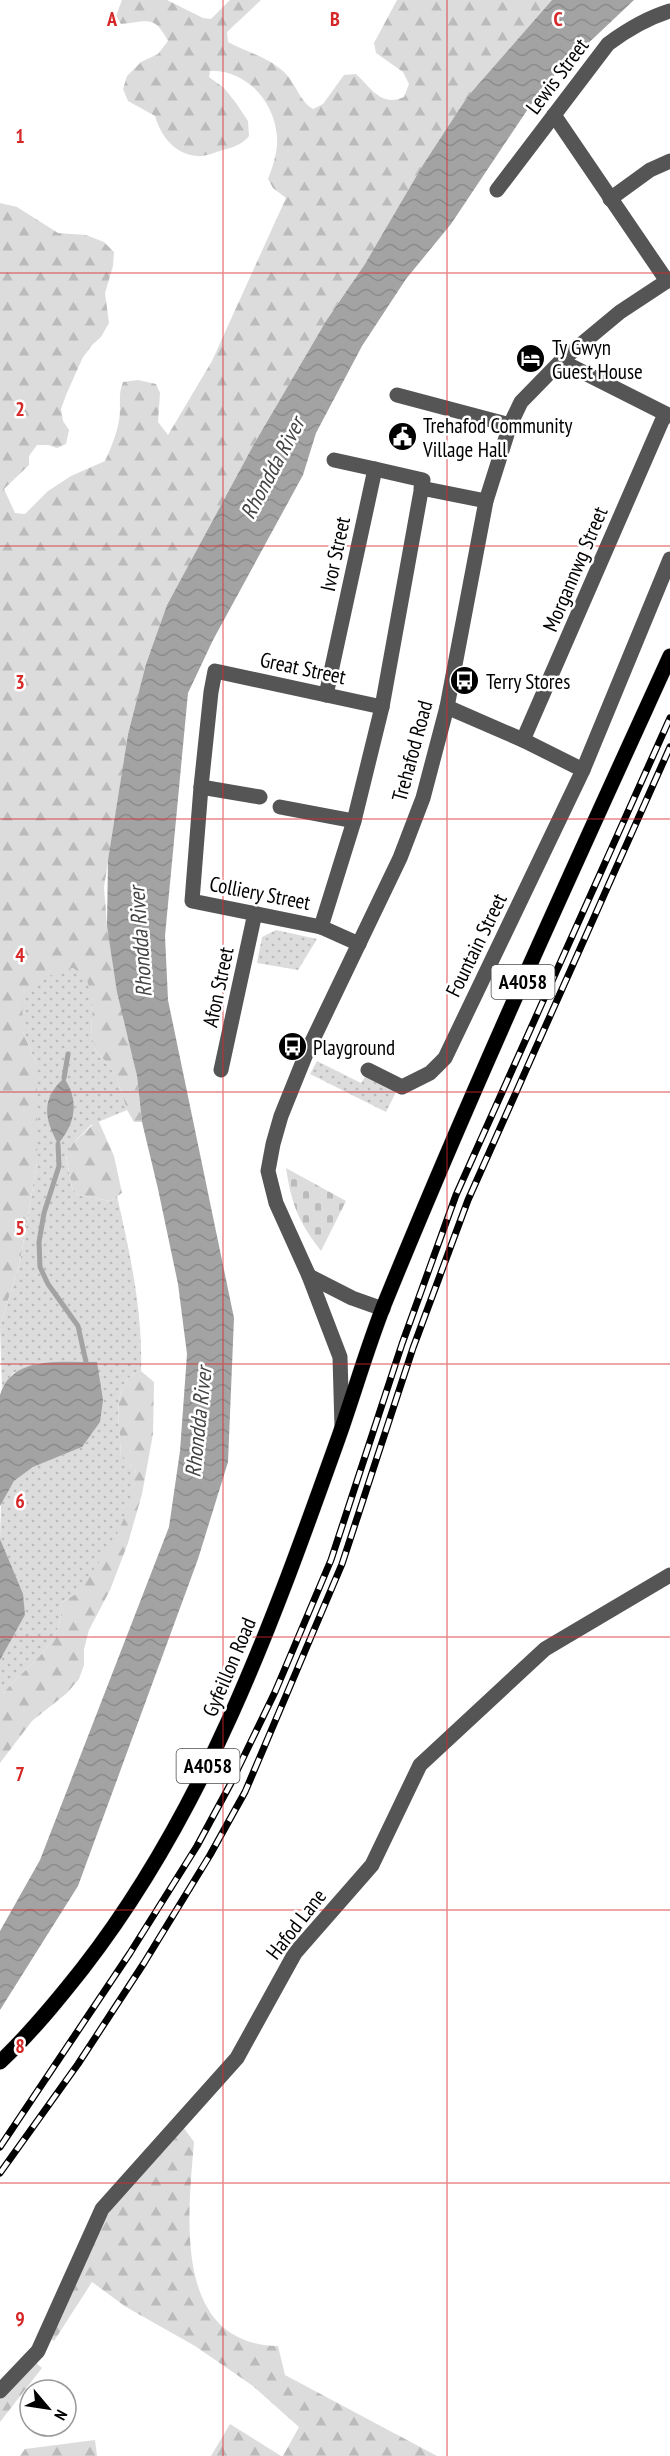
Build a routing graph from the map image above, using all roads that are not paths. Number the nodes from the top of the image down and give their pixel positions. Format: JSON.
{"nodes":[{"id":1,"x":670,"y":11,"type":"edge"},
{"id":2,"x":554,"y":114,"type":"junction"},
{"id":3,"x":670,"y":160,"type":"edge"},
{"id":4,"x":497,"y":190,"type":"dead end"},
{"id":5,"x":610,"y":199,"type":"junction"},
{"id":6,"x":668,"y":280,"type":"edge"},
{"id":7,"x":561,"y":361,"type":"junction"},
{"id":8,"x":397,"y":395,"type":"dead end"},
{"id":9,"x":668,"y":415,"type":"edge"},
{"id":10,"x":510,"y":425,"type":"junction"},
{"id":11,"x":334,"y":460,"type":"dead end"},
{"id":12,"x":375,"y":469,"type":"junction"},
{"id":13,"x":422,"y":484,"type":"junction"},
{"id":14,"x":486,"y":501,"type":"junction"},
{"id":15,"x":670,"y":559,"type":"edge"},
{"id":16,"x":670,"y":657,"type":"edge"},
{"id":17,"x":215,"y":671,"type":"joint"},
{"id":18,"x":326,"y":695,"type":"junction"},
{"id":19,"x":382,"y":706,"type":"junction"},
{"id":20,"x":447,"y":707,"type":"junction"},
{"id":21,"x":524,"y":740,"type":"junction"},
{"id":22,"x":583,"y":770,"type":"junction"},
{"id":23,"x":201,"y":787,"type":"junction"},
{"id":24,"x":260,"y":797,"type":"dead end"},
{"id":25,"x":280,"y":807,"type":"dead end"},
{"id":26,"x":354,"y":821,"type":"junction"},
{"id":27,"x":255,"y":913,"type":"junction"},
{"id":28,"x":321,"y":927,"type":"junction"},
{"id":29,"x":358,"y":944,"type":"junction"},
{"id":30,"x":221,"y":1070,"type":"dead end"},
{"id":31,"x":368,"y":1070,"type":"dead end"},
{"id":32,"x":309,"y":1276,"type":"junction"},
{"id":33,"x":382,"y":1309,"type":"junction"},
{"id":34,"x":342,"y":1427,"type":"junction"},
{"id":35,"x":670,"y":1575,"type":"edge"},
{"id":36,"x":0,"y":2062,"type":"edge"},
{"id":37,"x":0,"y":2391,"type":"edge"}],
"edges":[{"from":1,"to":2,"type":"street","name":"Lewis Street"},
{"from":2,"to":4,"type":"street","name":"Lewis Street"},
{"from":2,"to":5,"type":"street"},
{"from":3,"to":5,"type":"street"},
{"from":5,"to":6,"type":"street"},
{"from":6,"to":7,"type":"street","name":"Trehafod Road"},
{"from":7,"to":9,"type":"street"},
{"from":7,"to":10,"type":"street","name":"Trehafod Road"},
{"from":8,"to":10,"type":"street"},
{"from":9,"to":21,"type":"street","name":"Morgannwg Street"},
{"from":10,"to":14,"type":"street","name":"Trehafod Road"},
{"from":11,"to":12,"type":"street"},
{"from":12,"to":13,"type":"street"},
{"from":12,"to":18,"type":"street","name":"Ivor Street"},
{"from":13,"to":14,"type":"street"},
{"from":13,"to":19,"type":"street"},
{"from":14,"to":20,"type":"street","name":"Trehafod Road"},
{"from":15,"to":22,"type":"street"},
{"from":16,"to":33,"type":"main road","number":"A4058"},
{"from":17,"to":18,"type":"street","name":"Great Street"},
{"from":17,"to":23,"type":"street","name":"Colliery Street"},
{"from":18,"to":19,"type":"street","name":"Great Street"},
{"from":19,"to":26,"type":"street"},
{"from":20,"to":21,"type":"street"},
{"from":20,"to":29,"type":"street","name":"Trehafod Road"},
{"from":21,"to":22,"type":"street"},
{"from":22,"to":31,"type":"street","name":"Fountain Street"},
{"from":23,"to":24,"type":"street"},
{"from":23,"to":27,"type":"street","name":"Colliery Street"},
{"from":25,"to":26,"type":"street"},
{"from":26,"to":28,"type":"street"},
{"from":27,"to":28,"type":"street","name":"Colliery Street"},
{"from":27,"to":30,"type":"street","name":"Afon Street"},
{"from":28,"to":29,"type":"street","name":"Colliery Street"},
{"from":29,"to":32,"type":"street","name":"Trehafod Road"},
{"from":32,"to":33,"type":"street"},
{"from":32,"to":34,"type":"street","name":"Trehafod Road"},
{"from":33,"to":34,"type":"main road","name":"Gyfeillon Road","number":"A4058"},
{"from":34,"to":36,"type":"main road","name":"Gyfeillon Road","number":"A4058"},
{"from":35,"to":37,"type":"street","name":"Hafod Lane"}]}
